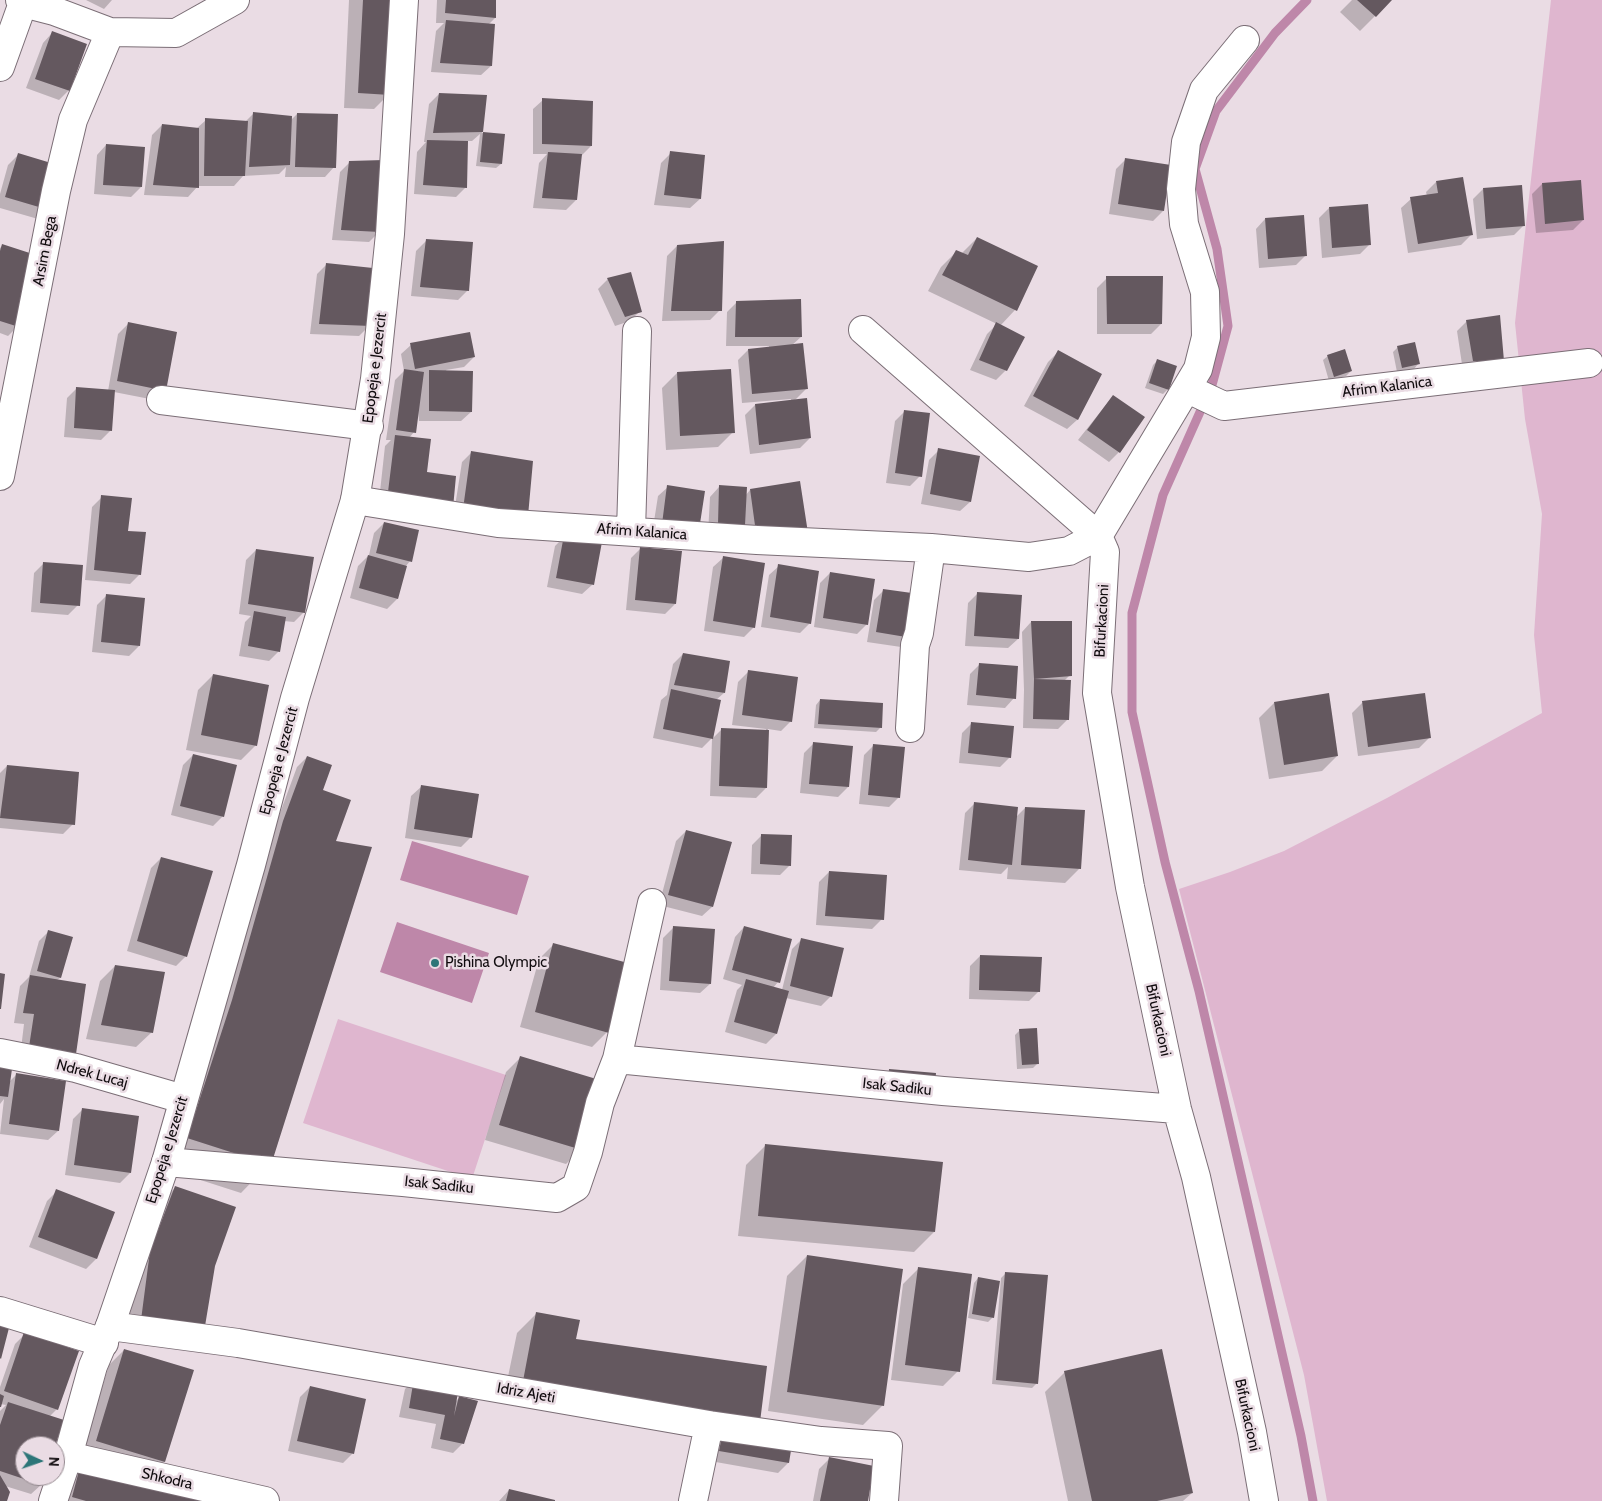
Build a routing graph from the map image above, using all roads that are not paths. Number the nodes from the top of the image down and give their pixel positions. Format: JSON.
{"nodes":[{"id":1,"x":404,"y":0,"type":"edge"},
{"id":2,"x":22,"y":2,"type":"edge"},
{"id":3,"x":223,"y":3,"type":"edge"},
{"id":4,"x":110,"y":32,"type":"junction"},
{"id":5,"x":1245,"y":40,"type":"dead end"},
{"id":6,"x":0,"y":67,"type":"edge"},
{"id":7,"x":863,"y":330,"type":"dead end"},
{"id":8,"x":636,"y":331,"type":"dead end"},
{"id":9,"x":1589,"y":363,"type":"dead end"},
{"id":10,"x":1194,"y":391,"type":"junction"},
{"id":11,"x":161,"y":400,"type":"dead end"},
{"id":12,"x":369,"y":426,"type":"junction"},
{"id":13,"x":0,"y":476,"type":"edge"},
{"id":14,"x":355,"y":500,"type":"junction"},
{"id":15,"x":631,"y":531,"type":"junction"},
{"id":16,"x":1098,"y":536,"type":"junction"},
{"id":17,"x":931,"y":548,"type":"junction"},
{"id":18,"x":910,"y":728,"type":"dead end"},
{"id":19,"x":652,"y":903,"type":"dead end"},
{"id":20,"x":0,"y":1053,"type":"edge"},
{"id":21,"x":617,"y":1059,"type":"junction"},
{"id":22,"x":183,"y":1099,"type":"junction"},
{"id":23,"x":1177,"y":1109,"type":"junction"},
{"id":24,"x":166,"y":1162,"type":"junction"},
{"id":25,"x":0,"y":1311,"type":"edge"},
{"id":26,"x":107,"y":1334,"type":"junction"},
{"id":27,"x":709,"y":1425,"type":"junction"},
{"id":28,"x":68,"y":1456,"type":"junction"},
{"id":29,"x":52,"y":1501,"type":"edge"},
{"id":30,"x":265,"y":1501,"type":"edge"},
{"id":31,"x":693,"y":1501,"type":"edge"},
{"id":32,"x":884,"y":1501,"type":"edge"},
{"id":33,"x":1264,"y":1501,"type":"edge"}],
"edges":[{"from":1,"to":12,"type":"street","name":"Epopeja e Jezercit"},
{"from":2,"to":4,"type":"street"},
{"from":2,"to":6,"type":"street"},
{"from":3,"to":4,"type":"street"},
{"from":4,"to":13,"type":"street","name":"Arsim Bega"},
{"from":5,"to":10,"type":"street"},
{"from":7,"to":16,"type":"street"},
{"from":8,"to":15,"type":"street"},
{"from":9,"to":10,"type":"street","name":"Afrim Kalanica"},
{"from":10,"to":16,"type":"street"},
{"from":11,"to":12,"type":"street"},
{"from":12,"to":14,"type":"street","name":"Epopeja e Jezercit"},
{"from":14,"to":15,"type":"street","name":"Afrim Kalanica"},
{"from":14,"to":22,"type":"street","name":"Epopeja e Jezercit"},
{"from":15,"to":17,"type":"street","name":"Afrim Kalanica"},
{"from":16,"to":17,"type":"street","name":"Afrim Kalanica"},
{"from":16,"to":23,"type":"street","name":"Bifurkacioni"},
{"from":17,"to":18,"type":"street"},
{"from":19,"to":21,"type":"street","name":"Isak Sadiku"},
{"from":20,"to":22,"type":"street","name":"Ndrek Lucaj"},
{"from":21,"to":23,"type":"street","name":"Isak Sadiku"},
{"from":21,"to":24,"type":"street","name":"Isak Sadiku"},
{"from":22,"to":24,"type":"street","name":"Epopeja e Jezercit"},
{"from":23,"to":33,"type":"street","name":"Bifurkacioni"},
{"from":24,"to":26,"type":"street","name":"Epopeja e Jezercit"},
{"from":25,"to":26,"type":"street","name":"Idriz Ajeti"},
{"from":26,"to":27,"type":"street","name":"Idriz Ajeti"},
{"from":26,"to":28,"type":"street","name":"Epopeja e Jezercit"},
{"from":27,"to":31,"type":"street"},
{"from":27,"to":32,"type":"street","name":"Idriz Ajeti"},
{"from":28,"to":29,"type":"street","name":"Epopeja e Jezercit"},
{"from":28,"to":30,"type":"street","name":"Shkodra"}]}
